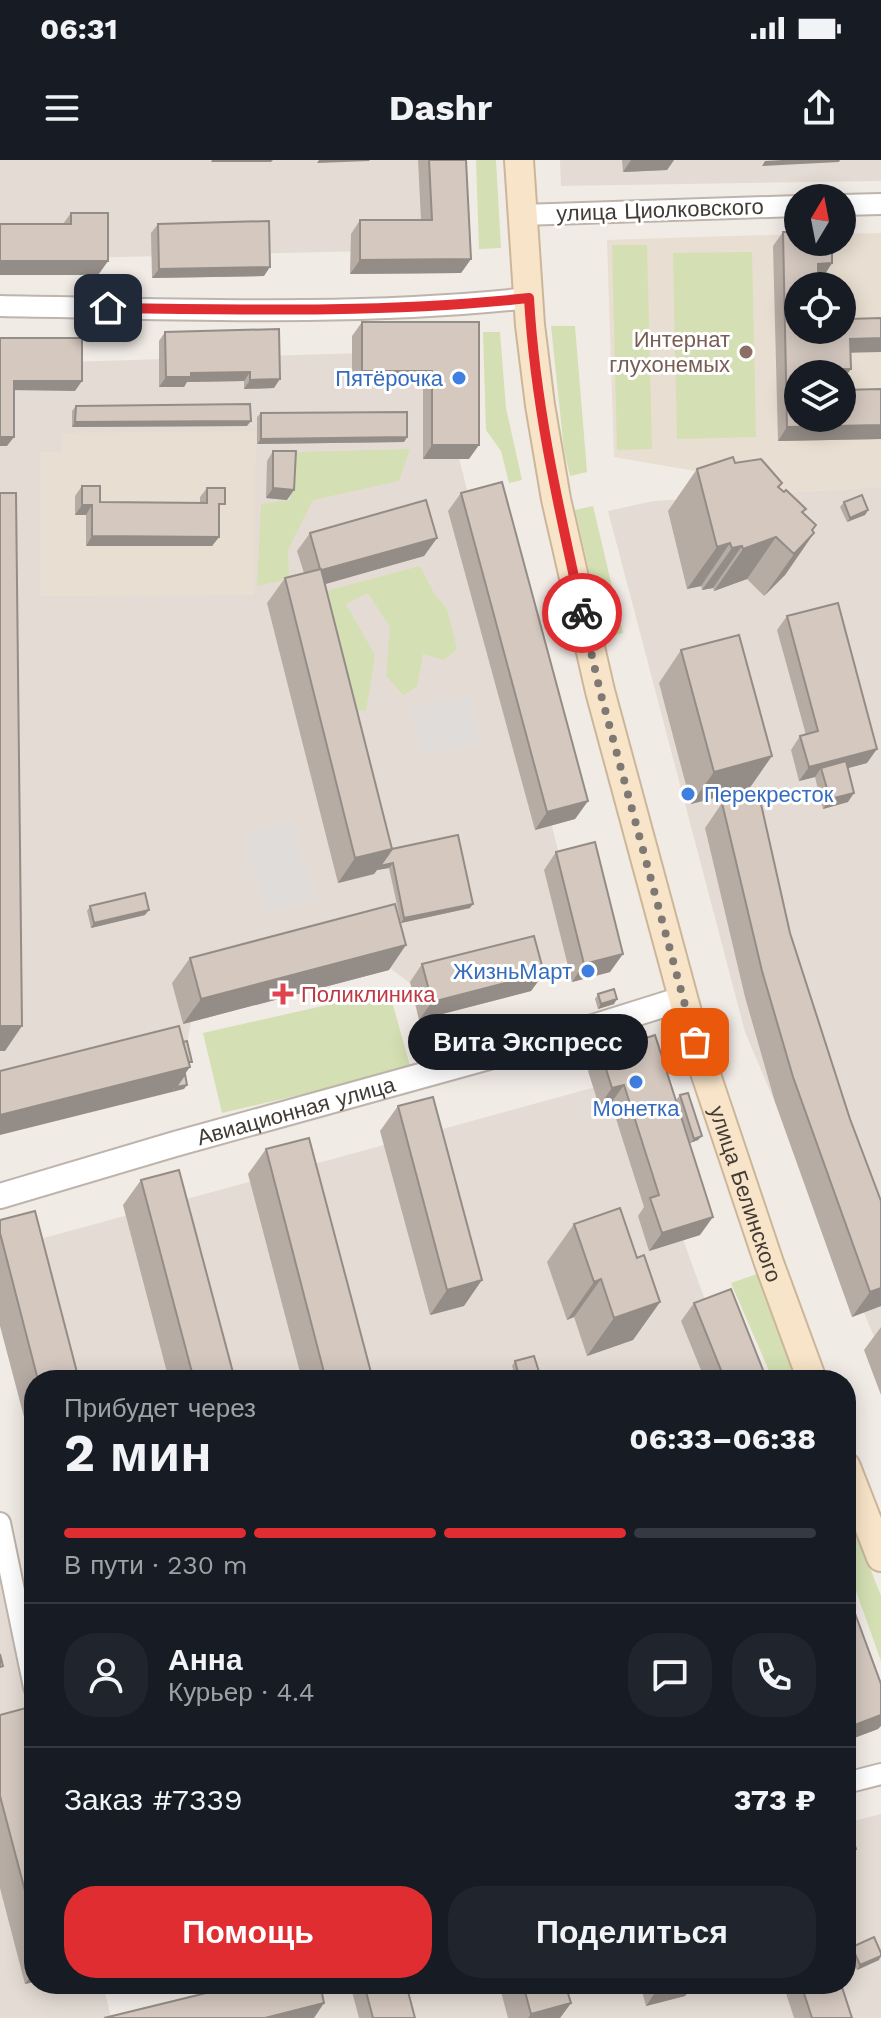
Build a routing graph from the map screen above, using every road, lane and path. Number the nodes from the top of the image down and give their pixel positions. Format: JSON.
{"nodes":[{"id":1,"x":519,"y":160,"type":"edge"},
{"id":2,"x":881,"y":204,"type":"edge"},
{"id":3,"x":856,"y":205,"type":"edge"},
{"id":4,"x":784,"y":206,"type":"edge"},
{"id":5,"x":522,"y":215,"type":"junction"},
{"id":6,"x":529,"y":298,"type":"junction"},
{"id":7,"x":0,"y":306,"type":"edge"},
{"id":8,"x":682,"y":999,"type":"junction"},
{"id":9,"x":0,"y":1196,"type":"edge"},
{"id":10,"x":808,"y":1370,"type":"edge"},
{"id":11,"x":856,"y":1493,"type":"edge"},
{"id":12,"x":0,"y":1523,"type":"edge"},
{"id":13,"x":881,"y":1557,"type":"edge"},
{"id":14,"x":24,"y":1639,"type":"edge"},
{"id":15,"x":881,"y":1774,"type":"edge"},
{"id":16,"x":856,"y":1780,"type":"edge"}],
"edges":[{"from":1,"to":5,"type":"main road","name":"улица Белинского"},
{"from":2,"to":3,"type":"street"},
{"from":4,"to":5,"type":"street","name":"улица Циолковского"},
{"from":5,"to":6,"type":"main road","name":"улица Белинского"},
{"from":6,"to":7,"type":"street"},
{"from":6,"to":8,"type":"main road","name":"улица Белинского"},
{"from":8,"to":9,"type":"street","name":"Авиационная улица"},
{"from":8,"to":10,"type":"main road","name":"улица Белинского"},
{"from":11,"to":13,"type":"main road"},
{"from":12,"to":14,"type":"street"},
{"from":15,"to":16,"type":"street"}]}
